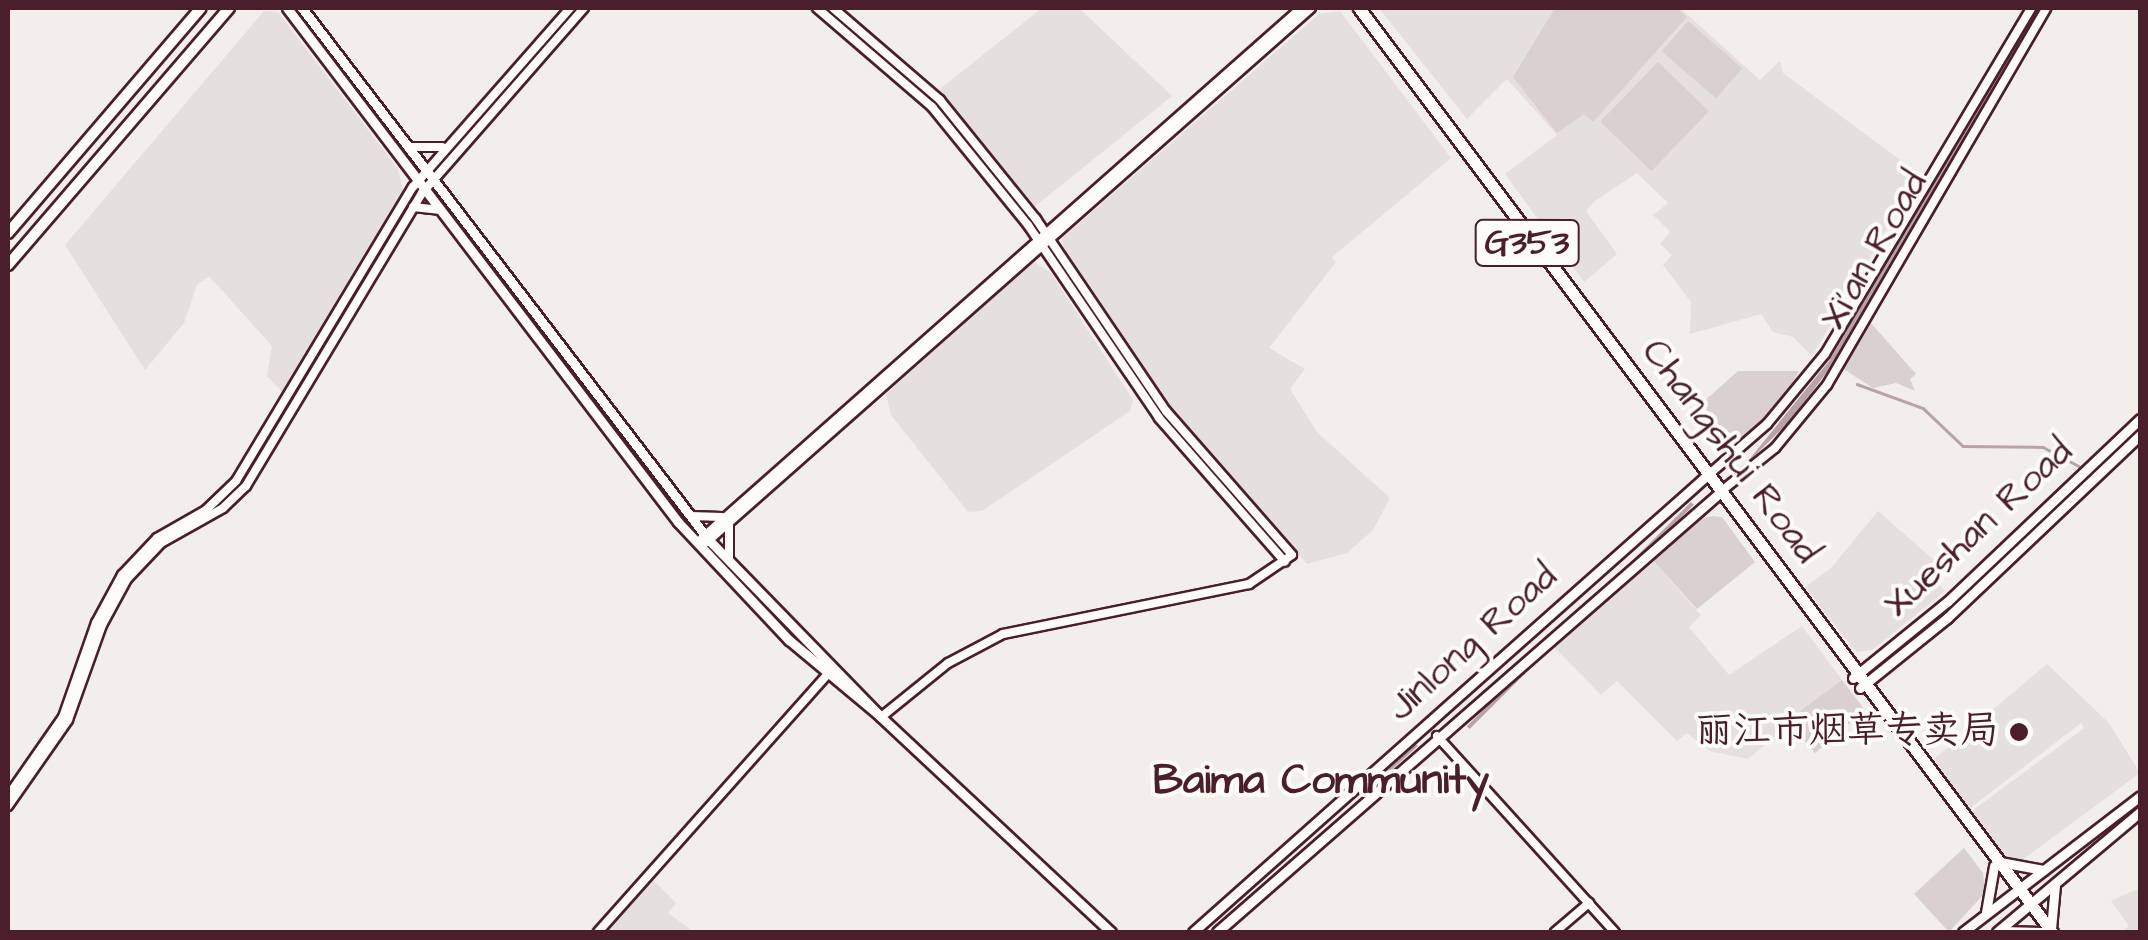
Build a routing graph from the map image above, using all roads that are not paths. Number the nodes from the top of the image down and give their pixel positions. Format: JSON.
{"nodes":[{"id":1,"x":201,"y":8,"type":"edge"},
{"id":2,"x":228,"y":8,"type":"edge"},
{"id":3,"x":287,"y":8,"type":"edge"},
{"id":4,"x":302,"y":8,"type":"edge"},
{"id":5,"x":570,"y":8,"type":"edge"},
{"id":6,"x":584,"y":8,"type":"edge"},
{"id":7,"x":817,"y":8,"type":"edge"},
{"id":8,"x":833,"y":8,"type":"edge"},
{"id":9,"x":1301,"y":8,"type":"edge"},
{"id":10,"x":1311,"y":8,"type":"edge"},
{"id":11,"x":1350,"y":8,"type":"edge"},
{"id":12,"x":1359,"y":8,"type":"edge"},
{"id":13,"x":2031,"y":8,"type":"edge"},
{"id":14,"x":2046,"y":8,"type":"edge"},
{"id":15,"x":446,"y":144,"type":"junction"},
{"id":16,"x":408,"y":147,"type":"junction"},
{"id":17,"x":404,"y":162,"type":"junction"},
{"id":18,"x":442,"y":167,"type":"junction"},
{"id":19,"x":429,"y":175,"type":"junction"},
{"id":20,"x":422,"y":185,"type":"junction"},
{"id":21,"x":409,"y":194,"type":"junction"},
{"id":22,"x":446,"y":196,"type":"junction"},
{"id":23,"x":414,"y":207,"type":"junction"},
{"id":24,"x":441,"y":210,"type":"junction"},
{"id":25,"x":8,"y":232,"type":"edge"},
{"id":26,"x":1044,"y":240,"type":"junction"},
{"id":27,"x":8,"y":265,"type":"edge"},
{"id":28,"x":2140,"y":419,"type":"edge"},
{"id":29,"x":2140,"y":435,"type":"edge"},
{"id":30,"x":1698,"y":458,"type":"junction"},
{"id":31,"x":1724,"y":461,"type":"junction"},
{"id":32,"x":1707,"y":476,"type":"junction"},
{"id":33,"x":1738,"y":478,"type":"junction"},
{"id":34,"x":1719,"y":493,"type":"junction"},
{"id":35,"x":1734,"y":506,"type":"junction"},
{"id":36,"x":687,"y":514,"type":"junction"},
{"id":37,"x":729,"y":518,"type":"junction"},
{"id":38,"x":707,"y":537,"type":"junction"},
{"id":39,"x":698,"y":546,"type":"junction"},
{"id":40,"x":731,"y":564,"type":"junction"},
{"id":41,"x":827,"y":675,"type":"junction"},
{"id":42,"x":1859,"y":681,"type":"junction"},
{"id":43,"x":881,"y":717,"type":"junction"},
{"id":44,"x":1438,"y":736,"type":"junction"},
{"id":45,"x":8,"y":796,"type":"edge"},
{"id":46,"x":2140,"y":796,"type":"edge"},
{"id":47,"x":8,"y":806,"type":"edge"},
{"id":48,"x":2140,"y":812,"type":"edge"},
{"id":49,"x":1997,"y":864,"type":"junction"},
{"id":50,"x":2043,"y":870,"type":"junction"},
{"id":51,"x":2056,"y":883,"type":"junction"},
{"id":52,"x":2017,"y":891,"type":"junction"},
{"id":53,"x":1588,"y":903,"type":"junction"},
{"id":54,"x":2028,"y":906,"type":"junction"},
{"id":55,"x":1985,"y":914,"type":"junction"},
{"id":56,"x":598,"y":932,"type":"edge"},
{"id":57,"x":1112,"y":932,"type":"edge"},
{"id":58,"x":1193,"y":932,"type":"edge"},
{"id":59,"x":1217,"y":932,"type":"edge"},
{"id":60,"x":1556,"y":932,"type":"edge"},
{"id":61,"x":1616,"y":932,"type":"edge"},
{"id":62,"x":1963,"y":932,"type":"edge"},
{"id":63,"x":1998,"y":932,"type":"edge"},
{"id":64,"x":2042,"y":932,"type":"edge"},
{"id":65,"x":2052,"y":932,"type":"edge"}],
"edges":[{"from":1,"to":25,"type":"main road"},
{"from":2,"to":27,"type":"main road"},
{"from":3,"to":17,"type":"main road"},
{"from":4,"to":16,"type":"main road"},
{"from":5,"to":15,"type":"street"},
{"from":6,"to":18,"type":"street"},
{"from":7,"to":26,"type":"street"},
{"from":8,"to":26,"type":"street"},
{"from":9,"to":26,"type":"street"},
{"from":10,"to":26,"type":"street"},
{"from":11,"to":32,"type":"highway","name":"Changshui Road","number":"G353"},
{"from":12,"to":30,"type":"highway","name":"Changshui Road","number":"G353"},
{"from":13,"to":31,"type":"street","name":"Xi'an Road"},
{"from":14,"to":33,"type":"street","name":"Xi'an Road"},
{"from":15,"to":16,"type":"street"},
{"from":15,"to":19,"type":"street"},
{"from":16,"to":19,"type":"main road"},
{"from":17,"to":20,"type":"main road"},
{"from":17,"to":21,"type":"street"},
{"from":18,"to":19,"type":"street"},
{"from":18,"to":22,"type":"street"},
{"from":19,"to":20,"type":"street"},
{"from":19,"to":22,"type":"main road"},
{"from":20,"to":21,"type":"street"},
{"from":20,"to":23,"type":"street"},
{"from":20,"to":24,"type":"main road"},
{"from":21,"to":45,"type":"street"},
{"from":22,"to":36,"type":"main road"},
{"from":23,"to":24,"type":"street"},
{"from":23,"to":47,"type":"street"},
{"from":24,"to":39,"type":"main road"},
{"from":26,"to":37,"type":"street"},
{"from":26,"to":43,"type":"street"},
{"from":28,"to":42,"type":"main road","name":"Xueshan Road"},
{"from":29,"to":42,"type":"main road","name":"Xueshan Road"},
{"from":30,"to":31,"type":"street"},
{"from":30,"to":32,"type":"highway","name":"Changshui Road","number":"G353"},
{"from":31,"to":32,"type":"street","name":"Xi'an Road"},
{"from":32,"to":34,"type":"highway","name":"Changshui Road","number":"G353"},
{"from":32,"to":58,"type":"main road","name":"Jinlong Road"},
{"from":33,"to":34,"type":"street","name":"Xi'an Road"},
{"from":33,"to":35,"type":"street"},
{"from":34,"to":35,"type":"highway","name":"Changshui Road","number":"G353"},
{"from":34,"to":42,"type":"highway","name":"Changshui Road","number":"G353"},
{"from":34,"to":44,"type":"main road"},
{"from":35,"to":42,"type":"highway","name":"Changshui Road","number":"G353"},
{"from":36,"to":37,"type":"street"},
{"from":36,"to":38,"type":"main road"},
{"from":37,"to":38,"type":"street"},
{"from":37,"to":40,"type":"street"},
{"from":38,"to":39,"type":"street"},
{"from":38,"to":40,"type":"main road"},
{"from":39,"to":41,"type":"main road"},
{"from":40,"to":43,"type":"main road"},
{"from":41,"to":43,"type":"main road"},
{"from":41,"to":56,"type":"street"},
{"from":42,"to":49,"type":"highway","name":"Changshui Road","number":"G353"},
{"from":43,"to":57,"type":"main road"},
{"from":44,"to":53,"type":"street"},
{"from":44,"to":59,"type":"main road"},
{"from":46,"to":50,"type":"main road"},
{"from":48,"to":51,"type":"main road"},
{"from":49,"to":50,"type":"main road"},
{"from":49,"to":52,"type":"highway","name":"Changshui Road","number":"G353"},
{"from":49,"to":55,"type":"main road"},
{"from":50,"to":52,"type":"main road"},
{"from":51,"to":54,"type":"main road"},
{"from":51,"to":65,"type":"main road"},
{"from":52,"to":54,"type":"highway","name":"Changshui Road","number":"G353"},
{"from":52,"to":55,"type":"main road"},
{"from":53,"to":60,"type":"street"},
{"from":53,"to":61,"type":"street"},
{"from":54,"to":63,"type":"main road"},
{"from":54,"to":64,"type":"highway","name":"Changshui Road","number":"G353"},
{"from":54,"to":65,"type":"highway","name":"Changshui Road","number":"G353"},
{"from":55,"to":62,"type":"main road"},
{"from":63,"to":64,"type":"main road"}]}
